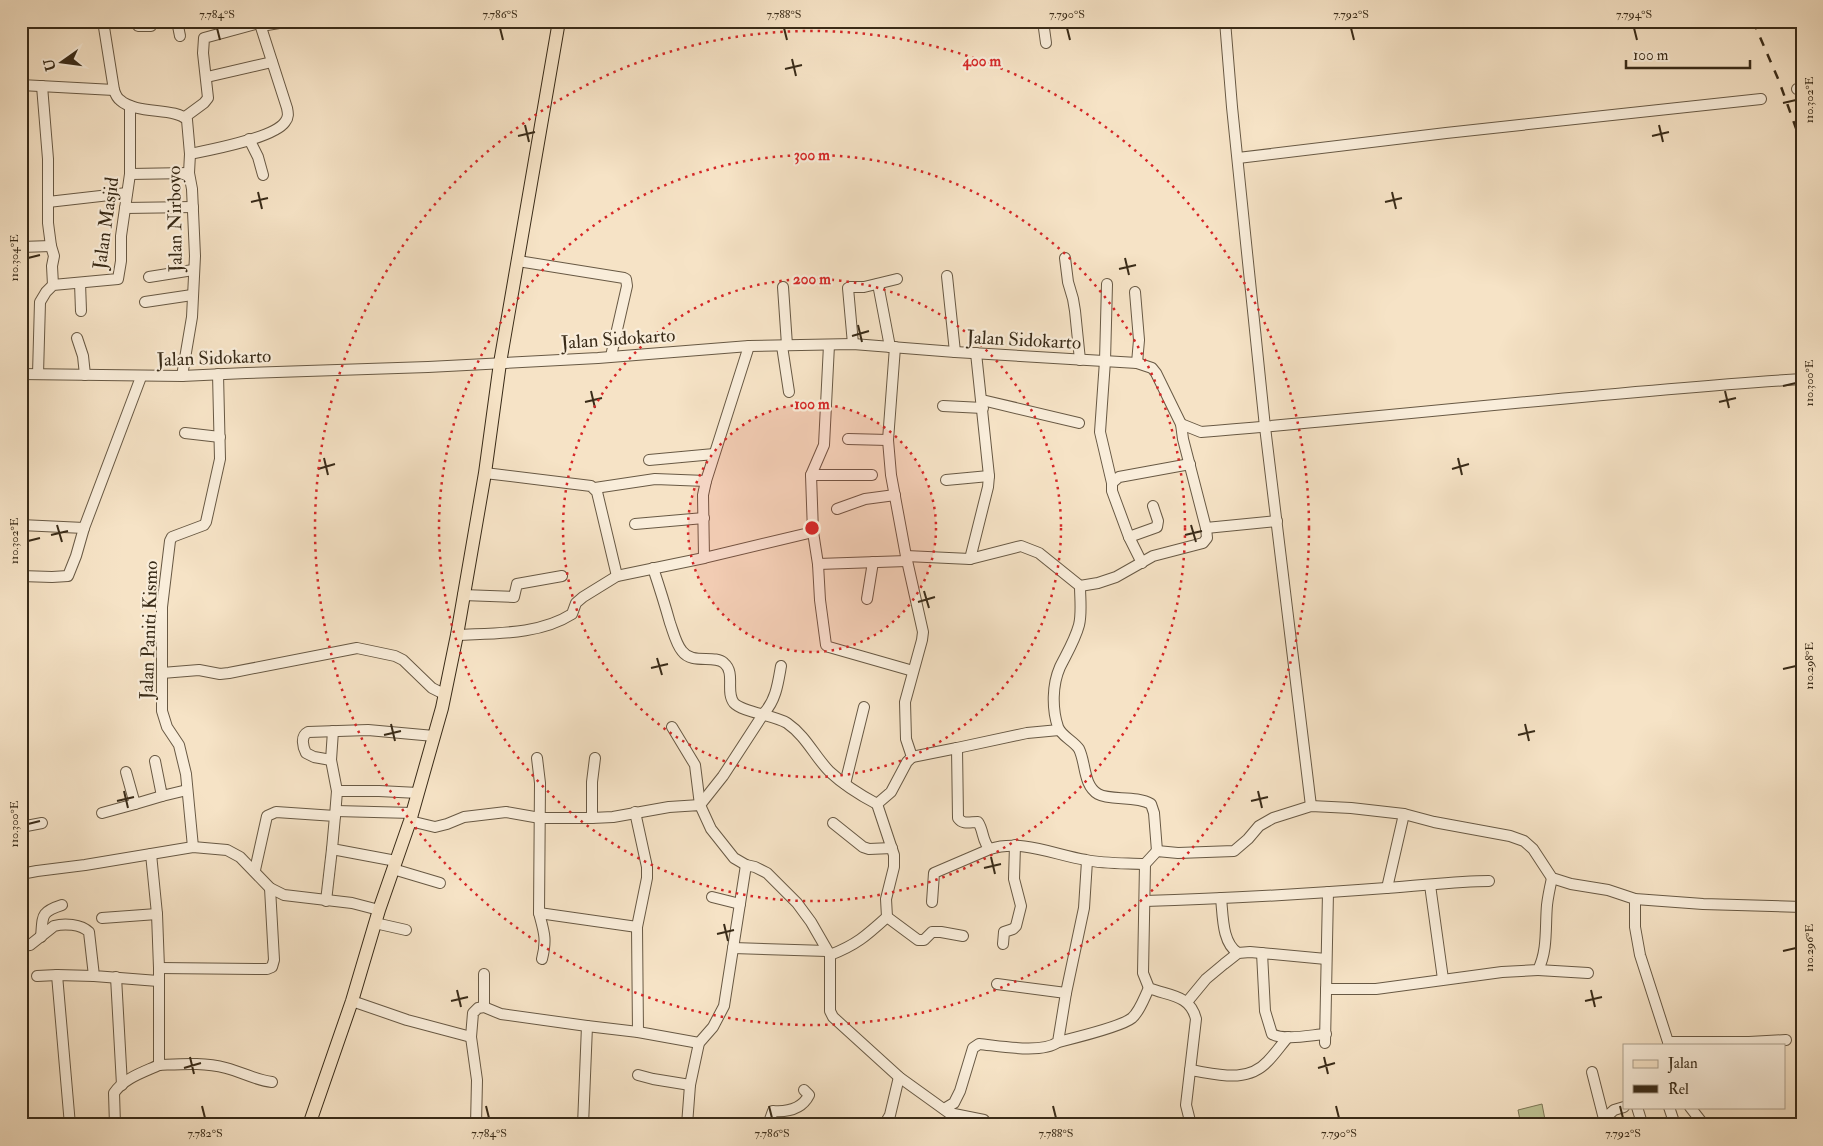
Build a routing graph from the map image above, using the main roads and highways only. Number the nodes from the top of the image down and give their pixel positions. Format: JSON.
{"nodes":[{"id":1,"x":559,"y":21,"type":"edge"},
{"id":2,"x":309,"y":1125,"type":"edge"}],
"edges":[{"from":1,"to":2,"type":"main road"}]}
